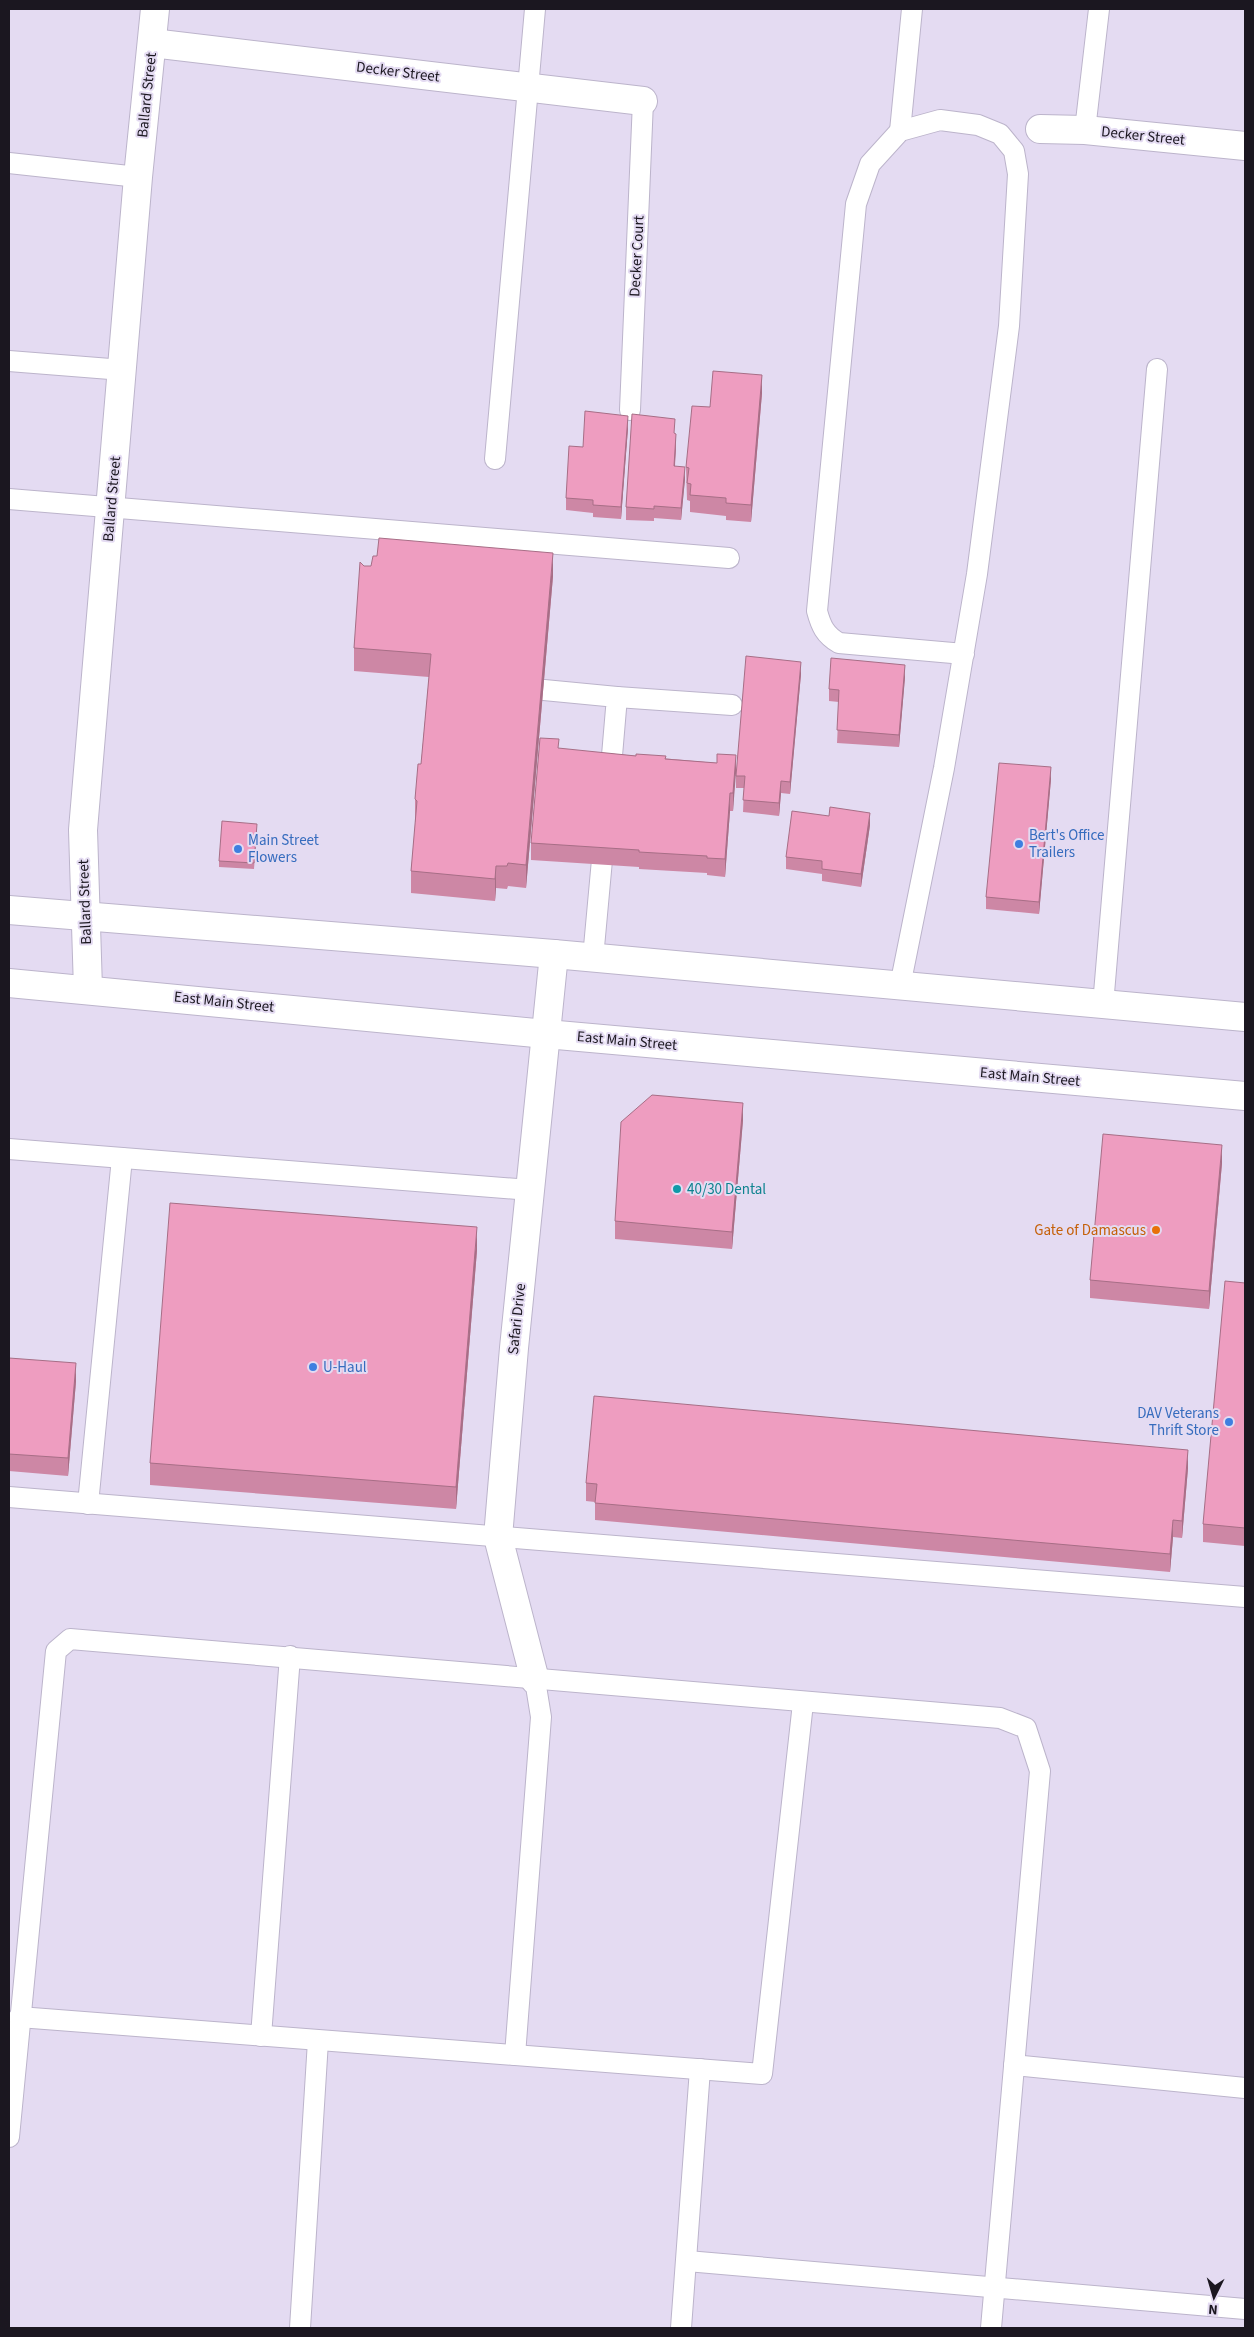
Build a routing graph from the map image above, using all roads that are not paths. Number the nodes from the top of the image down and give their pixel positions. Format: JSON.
{"nodes":[{"id":1,"x":154,"y":9,"type":"edge"},
{"id":2,"x":535,"y":9,"type":"edge"},
{"id":3,"x":912,"y":9,"type":"edge"},
{"id":4,"x":1099,"y":9,"type":"edge"},
{"id":5,"x":152,"y":43,"type":"junction"},
{"id":6,"x":529,"y":87,"type":"junction"},
{"id":7,"x":644,"y":101,"type":"joint"},
{"id":8,"x":1040,"y":129,"type":"dead end"},
{"id":9,"x":1085,"y":130,"type":"junction"},
{"id":10,"x":900,"y":131,"type":"junction"},
{"id":11,"x":1245,"y":146,"type":"edge"},
{"id":12,"x":9,"y":163,"type":"edge"},
{"id":13,"x":138,"y":176,"type":"junction"},
{"id":14,"x":9,"y":361,"type":"edge"},
{"id":15,"x":1157,"y":369,"type":"dead end"},
{"id":16,"x":123,"y":370,"type":"junction"},
{"id":17,"x":630,"y":410,"type":"dead end"},
{"id":18,"x":494,"y":459,"type":"dead end"},
{"id":19,"x":9,"y":499,"type":"edge"},
{"id":20,"x":111,"y":508,"type":"junction"},
{"id":21,"x":729,"y":558,"type":"dead end"},
{"id":22,"x":964,"y":654,"type":"junction"},
{"id":23,"x":544,"y":690,"type":"edge"},
{"id":24,"x":617,"y":697,"type":"junction"},
{"id":25,"x":732,"y":705,"type":"dead end"},
{"id":26,"x":608,"y":794,"type":"edge"},
{"id":27,"x":606,"y":823,"type":"edge"},
{"id":28,"x":9,"y":910,"type":"edge"},
{"id":29,"x":85,"y":917,"type":"junction"},
{"id":30,"x":554,"y":954,"type":"junction"},
{"id":31,"x":593,"y":958,"type":"junction"},
{"id":32,"x":9,"y":983,"type":"edge"},
{"id":33,"x":900,"y":986,"type":"junction"},
{"id":34,"x":88,"y":989,"type":"junction"},
{"id":35,"x":1103,"y":1004,"type":"junction"},
{"id":36,"x":1245,"y":1017,"type":"edge"},
{"id":37,"x":546,"y":1034,"type":"junction"},
{"id":38,"x":1245,"y":1096,"type":"edge"},
{"id":39,"x":9,"y":1150,"type":"edge"},
{"id":40,"x":122,"y":1158,"type":"junction"},
{"id":41,"x":530,"y":1190,"type":"junction"},
{"id":42,"x":9,"y":1497,"type":"edge"},
{"id":43,"x":88,"y":1504,"type":"junction"},
{"id":44,"x":498,"y":1537,"type":"junction"},
{"id":45,"x":1245,"y":1597,"type":"edge"},
{"id":46,"x":290,"y":1656,"type":"junction"},
{"id":47,"x":535,"y":1680,"type":"junction"},
{"id":48,"x":803,"y":1703,"type":"junction"},
{"id":49,"x":19,"y":2017,"type":"junction"},
{"id":50,"x":261,"y":2036,"type":"junction"},
{"id":51,"x":318,"y":2041,"type":"junction"},
{"id":52,"x":515,"y":2055,"type":"junction"},
{"id":53,"x":1014,"y":2065,"type":"junction"},
{"id":54,"x":700,"y":2069,"type":"junction"},
{"id":55,"x":11,"y":2085,"type":"edge"},
{"id":56,"x":1245,"y":2088,"type":"edge"},
{"id":57,"x":9,"y":2138,"type":"edge"},
{"id":58,"x":687,"y":2261,"type":"junction"},
{"id":59,"x":994,"y":2288,"type":"junction"},
{"id":60,"x":1245,"y":2309,"type":"edge"},
{"id":61,"x":300,"y":2328,"type":"edge"},
{"id":62,"x":682,"y":2328,"type":"edge"},
{"id":63,"x":991,"y":2328,"type":"edge"}],
"edges":[{"from":1,"to":5,"type":"main road","name":"Ballard Street"},
{"from":2,"to":6,"type":"lane"},
{"from":3,"to":10,"type":"lane"},
{"from":4,"to":9,"type":"lane"},
{"from":5,"to":6,"type":"main road","name":"Decker Street"},
{"from":5,"to":13,"type":"main road","name":"Ballard Street"},
{"from":6,"to":7,"type":"main road","name":"Decker Street"},
{"from":6,"to":18,"type":"lane"},
{"from":7,"to":17,"type":"lane","name":"Decker Court"},
{"from":8,"to":9,"type":"main road","name":"Decker Street"},
{"from":9,"to":11,"type":"main road","name":"Decker Street"},
{"from":10,"to":22,"type":"lane"},
{"from":10,"to":22,"type":"lane"},
{"from":12,"to":13,"type":"lane"},
{"from":13,"to":16,"type":"main road","name":"Ballard Street"},
{"from":14,"to":16,"type":"lane"},
{"from":15,"to":35,"type":"lane"},
{"from":16,"to":20,"type":"main road","name":"Ballard Street"},
{"from":19,"to":20,"type":"lane"},
{"from":20,"to":21,"type":"lane"},
{"from":20,"to":29,"type":"main road","name":"Ballard Street"},
{"from":22,"to":33,"type":"lane"},
{"from":23,"to":24,"type":"lane"},
{"from":24,"to":25,"type":"lane"},
{"from":24,"to":26,"type":"lane"},
{"from":27,"to":31,"type":"lane"},
{"from":28,"to":29,"type":"main road"},
{"from":29,"to":30,"type":"main road"},
{"from":29,"to":34,"type":"main road","name":"Ballard Street"},
{"from":30,"to":31,"type":"main road"},
{"from":30,"to":37,"type":"main road","name":"Safari Drive"},
{"from":31,"to":33,"type":"main road"},
{"from":32,"to":34,"type":"main road","name":"East Main Street"},
{"from":33,"to":35,"type":"main road"},
{"from":34,"to":37,"type":"main road","name":"East Main Street"},
{"from":35,"to":36,"type":"main road"},
{"from":37,"to":38,"type":"main road","name":"East Main Street"},
{"from":37,"to":41,"type":"main road","name":"Safari Drive"},
{"from":39,"to":40,"type":"lane"},
{"from":40,"to":41,"type":"lane"},
{"from":40,"to":43,"type":"lane"},
{"from":41,"to":44,"type":"main road","name":"Safari Drive"},
{"from":42,"to":43,"type":"lane"},
{"from":43,"to":44,"type":"lane"},
{"from":44,"to":45,"type":"lane"},
{"from":44,"to":47,"type":"main road","name":"Safari Drive"},
{"from":46,"to":47,"type":"lane"},
{"from":46,"to":49,"type":"lane"},
{"from":46,"to":50,"type":"lane"},
{"from":47,"to":48,"type":"lane"},
{"from":47,"to":52,"type":"lane"},
{"from":48,"to":53,"type":"lane"},
{"from":48,"to":54,"type":"lane"},
{"from":49,"to":50,"type":"lane"},
{"from":49,"to":55,"type":"lane"},
{"from":50,"to":51,"type":"lane"},
{"from":51,"to":52,"type":"lane"},
{"from":51,"to":61,"type":"lane"},
{"from":52,"to":54,"type":"lane"},
{"from":53,"to":56,"type":"lane"},
{"from":53,"to":59,"type":"lane"},
{"from":54,"to":58,"type":"lane"},
{"from":55,"to":57,"type":"lane"},
{"from":58,"to":59,"type":"lane"},
{"from":58,"to":62,"type":"lane"},
{"from":59,"to":60,"type":"lane"},
{"from":59,"to":63,"type":"lane"}]}
